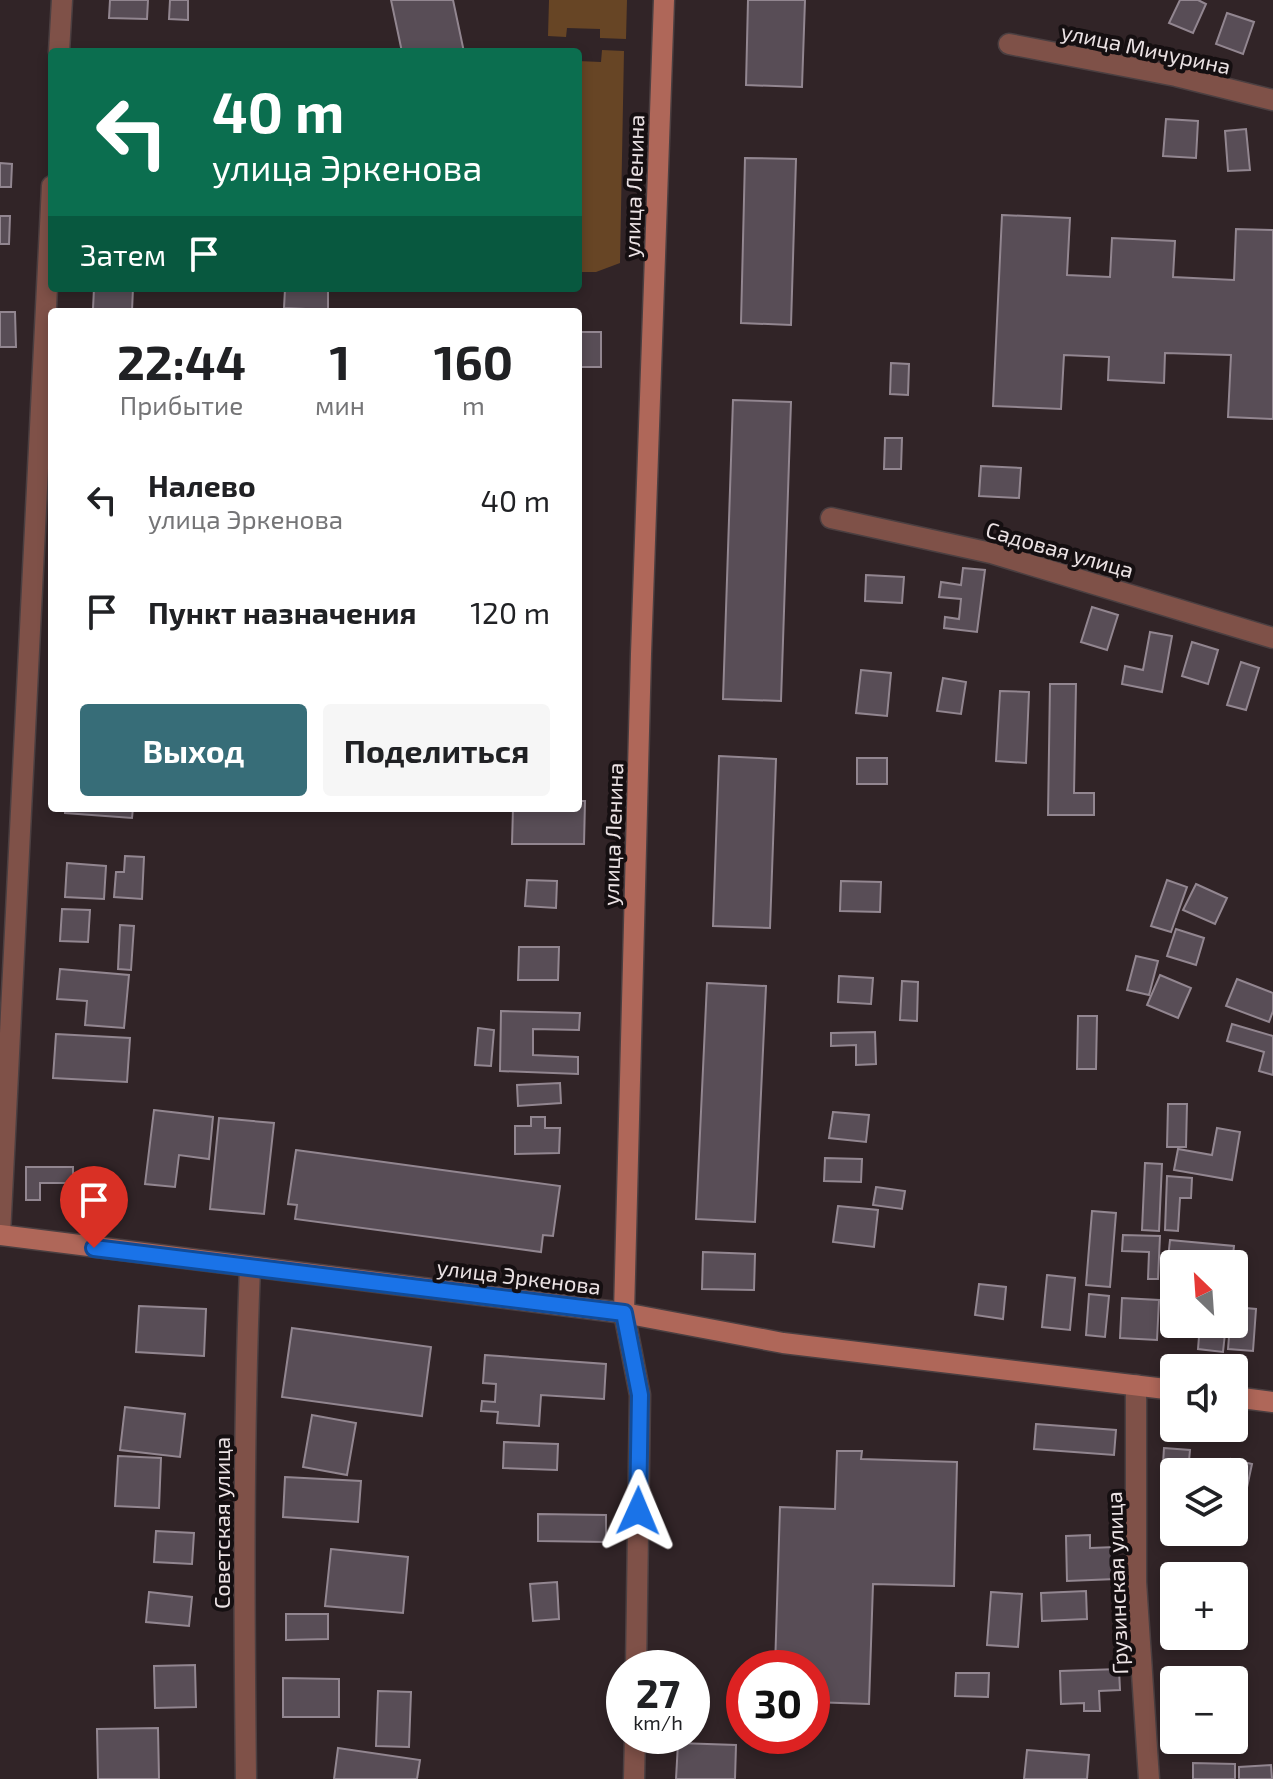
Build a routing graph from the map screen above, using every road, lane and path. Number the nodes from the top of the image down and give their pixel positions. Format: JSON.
{"nodes":[{"id":1,"x":62,"y":0,"type":"edge"},
{"id":2,"x":664,"y":0,"type":"edge"},
{"id":3,"x":1009,"y":44,"type":"dead end"},
{"id":4,"x":59,"y":48,"type":"edge"},
{"id":5,"x":1273,"y":100,"type":"edge"},
{"id":6,"x":48,"y":267,"type":"edge"},
{"id":7,"x":831,"y":518,"type":"dead end"},
{"id":8,"x":1273,"y":638,"type":"edge"},
{"id":9,"x":0,"y":1235,"type":"edge"},
{"id":10,"x":250,"y":1268,"type":"junction"},
{"id":11,"x":624,"y":1313,"type":"junction"},
{"id":12,"x":1136,"y":1385,"type":"junction"},
{"id":13,"x":1160,"y":1388,"type":"edge"},
{"id":14,"x":1248,"y":1399,"type":"edge"},
{"id":15,"x":1273,"y":1402,"type":"edge"},
{"id":16,"x":636,"y":1650,"type":"edge"},
{"id":17,"x":635,"y":1754,"type":"edge"},
{"id":18,"x":246,"y":1779,"type":"edge"},
{"id":19,"x":634,"y":1779,"type":"edge"},
{"id":20,"x":1149,"y":1779,"type":"edge"}],
"edges":[{"from":1,"to":4,"type":"street"},
{"from":2,"to":11,"type":"street","name":"улица Ленина"},
{"from":3,"to":5,"type":"street","name":"улица Мичурина"},
{"from":6,"to":9,"type":"street"},
{"from":7,"to":8,"type":"street","name":"Садовая улица"},
{"from":9,"to":10,"type":"street","name":"улица Эркенова"},
{"from":10,"to":11,"type":"street","name":"улица Эркенова"},
{"from":10,"to":18,"type":"street","name":"Советская улица"},
{"from":11,"to":12,"type":"street","name":"улица Эркенова"},
{"from":11,"to":16,"type":"street","name":"улица Ленина"},
{"from":12,"to":13,"type":"street","name":"улица Эркенова"},
{"from":12,"to":20,"type":"street","name":"Грузинская улица"},
{"from":14,"to":15,"type":"street"},
{"from":17,"to":19,"type":"street"}]}
